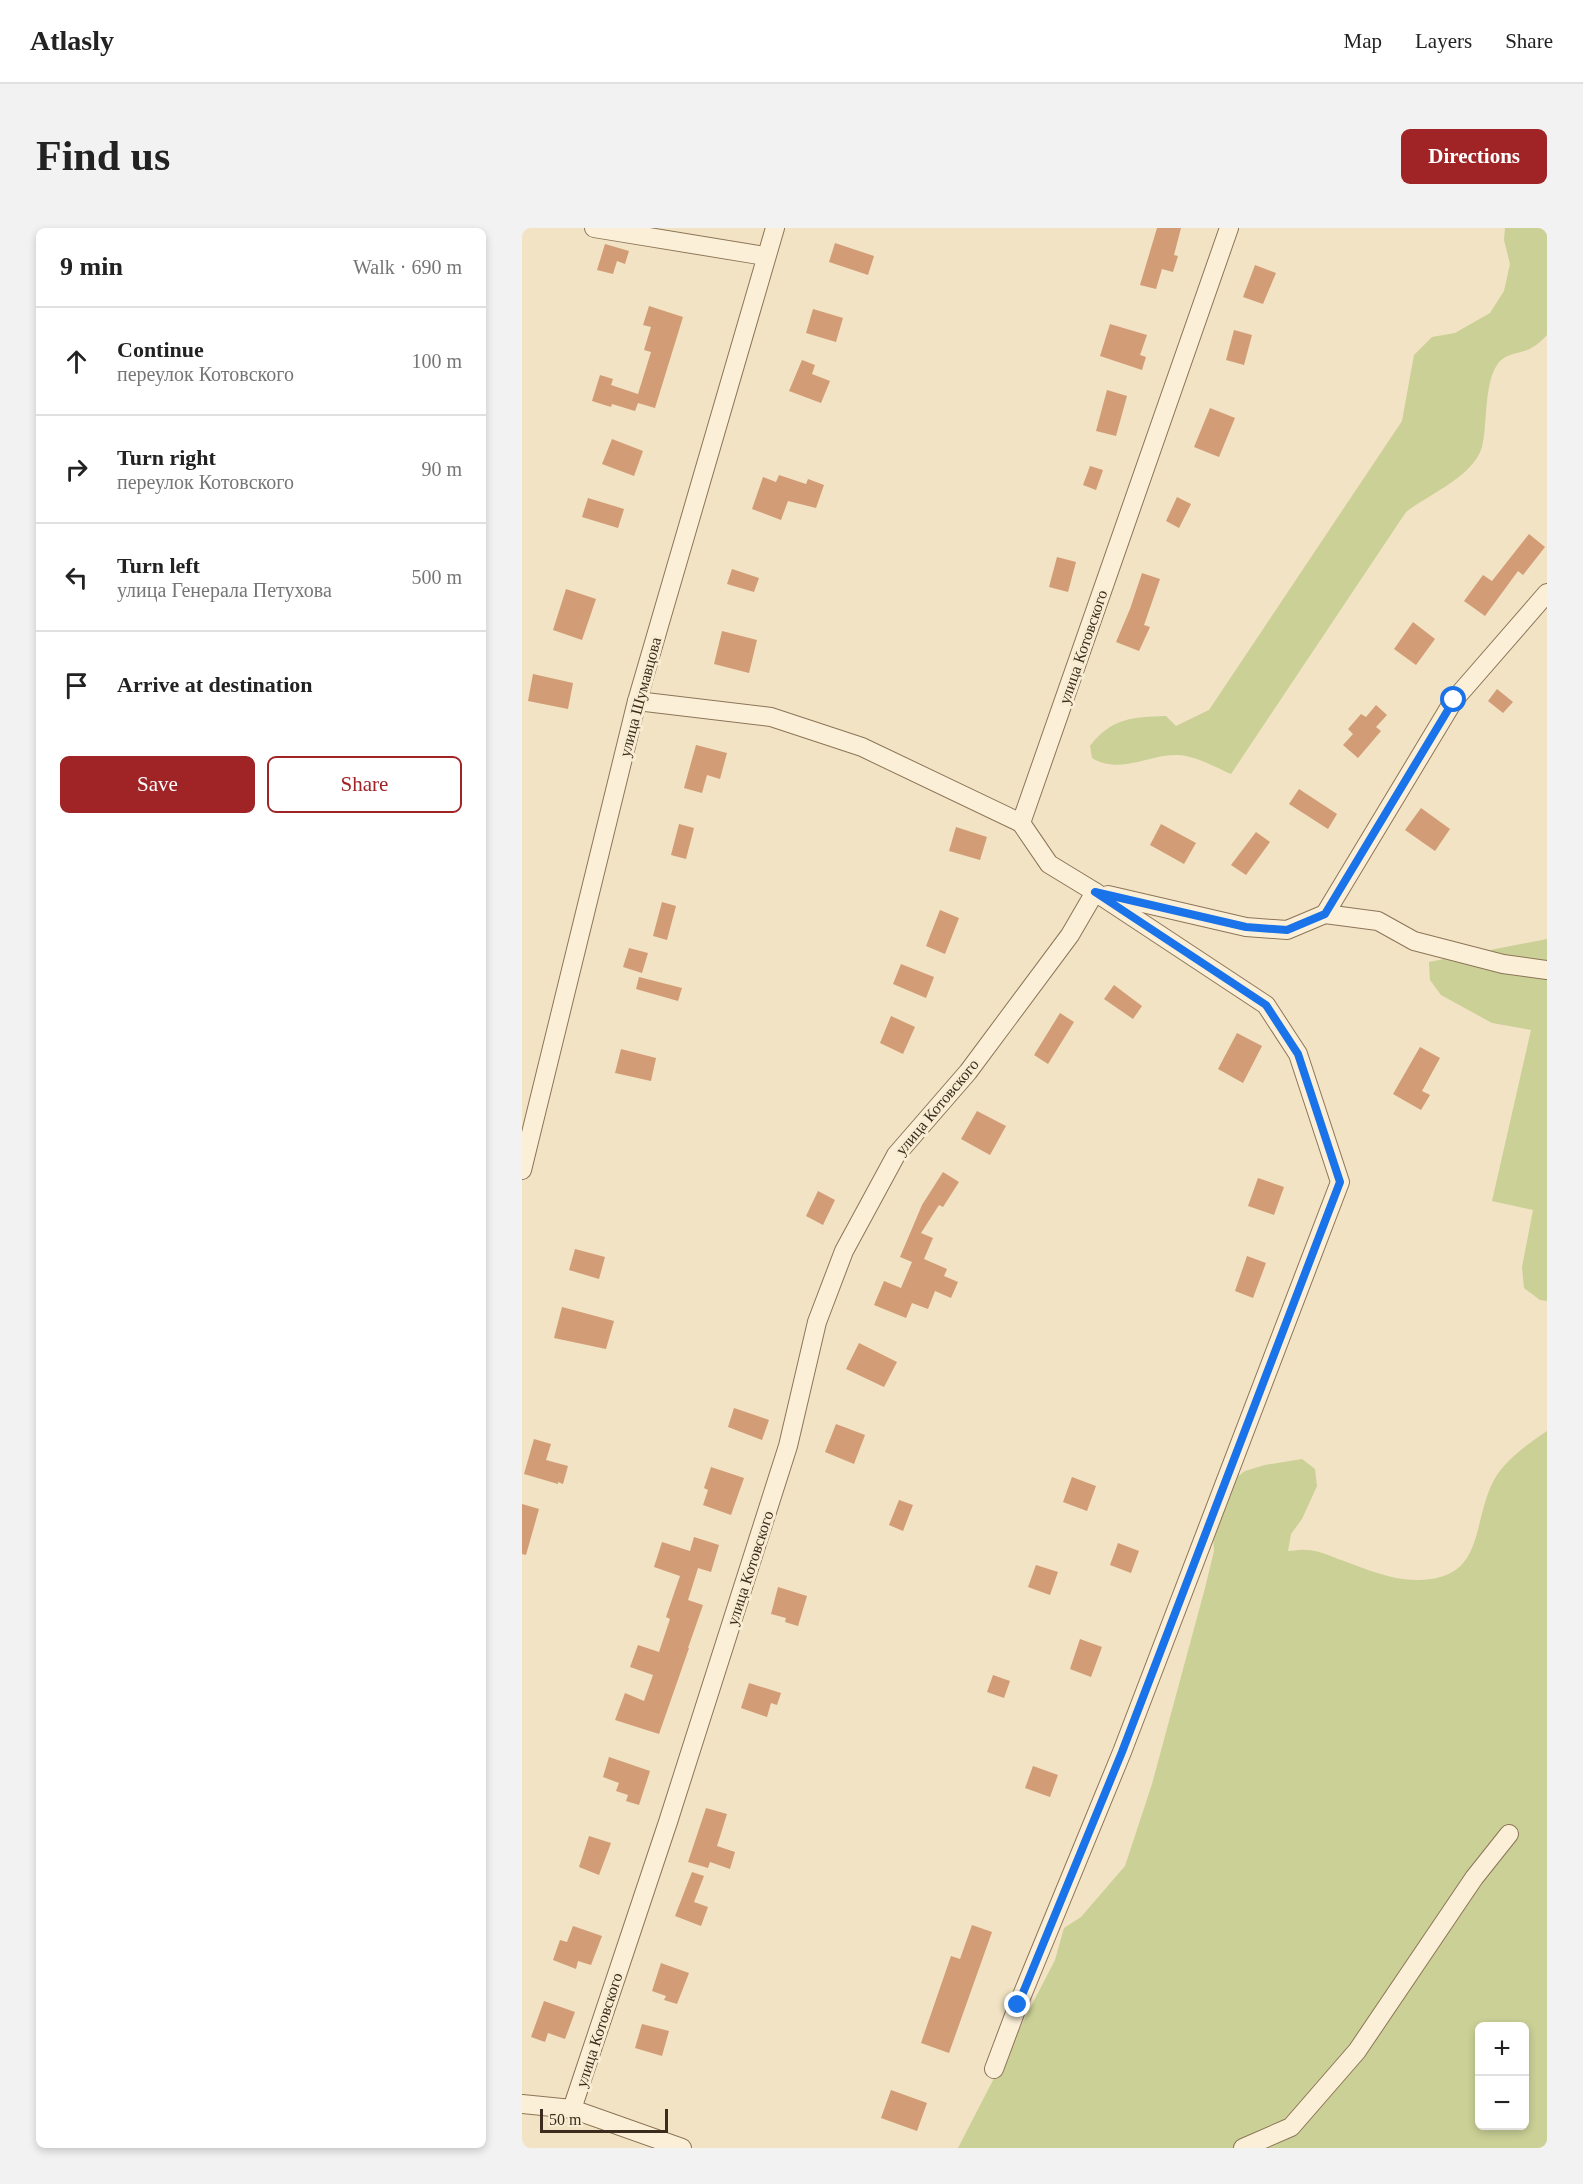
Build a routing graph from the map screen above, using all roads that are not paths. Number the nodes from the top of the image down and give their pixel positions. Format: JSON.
{"nodes":[{"id":1,"x":594,"y":228,"type":"edge"},
{"id":2,"x":775,"y":228,"type":"edge"},
{"id":3,"x":1228,"y":228,"type":"edge"},
{"id":4,"x":765,"y":256,"type":"junction"},
{"id":5,"x":1547,"y":592,"type":"edge"},
{"id":6,"x":637,"y":701,"type":"junction"},
{"id":7,"x":1021,"y":823,"type":"junction"},
{"id":8,"x":1095,"y":892,"type":"junction"},
{"id":9,"x":1325,"y":914,"type":"junction"},
{"id":10,"x":1547,"y":970,"type":"edge"},
{"id":11,"x":522,"y":1170,"type":"edge"},
{"id":12,"x":1509,"y":1834,"type":"dead end"},
{"id":13,"x":994,"y":2069,"type":"dead end"},
{"id":14,"x":522,"y":2104,"type":"edge"},
{"id":15,"x":573,"y":2109,"type":"junction"},
{"id":16,"x":682,"y":2148,"type":"edge"},
{"id":17,"x":1243,"y":2148,"type":"edge"}],
"edges":[{"from":1,"to":4,"type":"street"},
{"from":2,"to":4,"type":"street","name":"улица Шумавцова"},
{"from":3,"to":7,"type":"street","name":"улица Котовского"},
{"from":4,"to":6,"type":"street","name":"улица Шумавцова"},
{"from":5,"to":9,"type":"street"},
{"from":6,"to":7,"type":"street"},
{"from":6,"to":11,"type":"street","name":"улица Шумавцова"},
{"from":7,"to":8,"type":"street"},
{"from":8,"to":9,"type":"street"},
{"from":8,"to":13,"type":"street"},
{"from":8,"to":15,"type":"street","name":"улица Котовского"},
{"from":9,"to":10,"type":"street"},
{"from":12,"to":17,"type":"street"},
{"from":14,"to":15,"type":"street"},
{"from":15,"to":16,"type":"street"}]}
